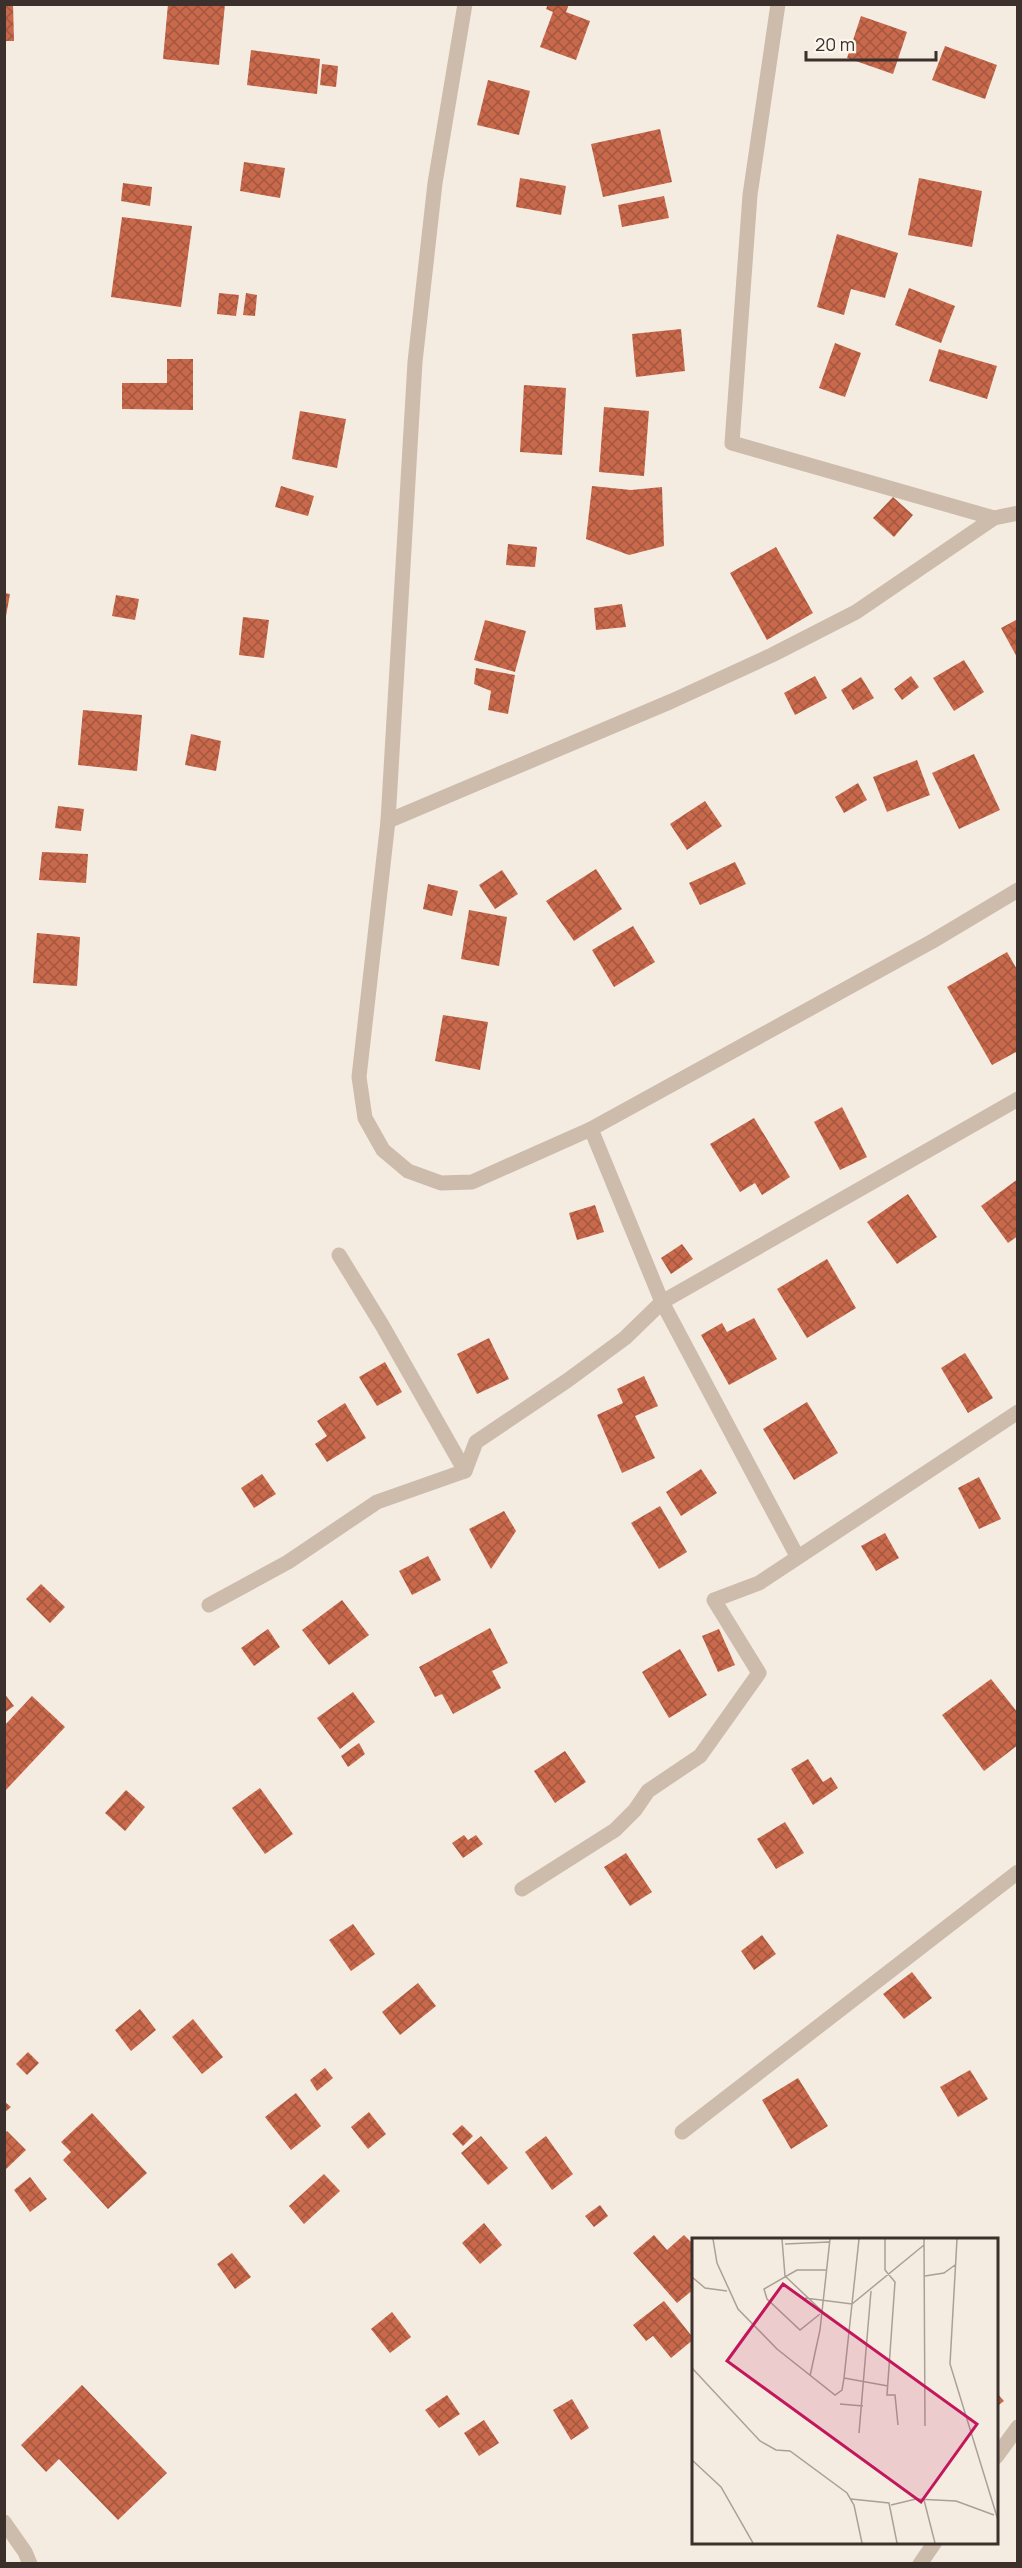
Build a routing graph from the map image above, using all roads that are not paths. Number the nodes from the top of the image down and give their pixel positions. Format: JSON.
{"nodes":[{"id":1,"x":465,"y":4,"type":"edge"},
{"id":2,"x":778,"y":4,"type":"edge"},
{"id":3,"x":1017,"y":513,"type":"edge"},
{"id":4,"x":994,"y":518,"type":"junction"},
{"id":5,"x":388,"y":821,"type":"junction"},
{"id":6,"x":1017,"y":890,"type":"edge"},
{"id":7,"x":1017,"y":1099,"type":"edge"},
{"id":8,"x":591,"y":1129,"type":"junction"},
{"id":9,"x":339,"y":1255,"type":"dead end"},
{"id":10,"x":662,"y":1302,"type":"junction"},
{"id":11,"x":1017,"y":1412,"type":"edge"},
{"id":12,"x":465,"y":1471,"type":"junction"},
{"id":13,"x":797,"y":1556,"type":"junction"},
{"id":14,"x":209,"y":1605,"type":"dead end"},
{"id":15,"x":1017,"y":1872,"type":"edge"},
{"id":16,"x":522,"y":1888,"type":"dead end"},
{"id":17,"x":682,"y":2132,"type":"dead end"},
{"id":18,"x":1017,"y":2427,"type":"edge"},
{"id":19,"x":998,"y":2454,"type":"edge"},
{"id":20,"x":4,"y":2522,"type":"edge"},
{"id":21,"x":934,"y":2544,"type":"edge"},
{"id":22,"x":30,"y":2564,"type":"edge"},
{"id":23,"x":920,"y":2564,"type":"edge"}],
"edges":[{"from":1,"to":5,"type":"street"},
{"from":2,"to":4,"type":"street"},
{"from":3,"to":4,"type":"street"},
{"from":4,"to":5,"type":"street"},
{"from":5,"to":8,"type":"street"},
{"from":6,"to":8,"type":"street"},
{"from":7,"to":10,"type":"street"},
{"from":8,"to":10,"type":"street"},
{"from":9,"to":12,"type":"street"},
{"from":10,"to":12,"type":"street"},
{"from":10,"to":13,"type":"street"},
{"from":11,"to":13,"type":"street"},
{"from":12,"to":14,"type":"street"},
{"from":13,"to":16,"type":"street"},
{"from":15,"to":17,"type":"street"},
{"from":18,"to":19,"type":"street"},
{"from":20,"to":22,"type":"street"},
{"from":21,"to":23,"type":"street"}]}
